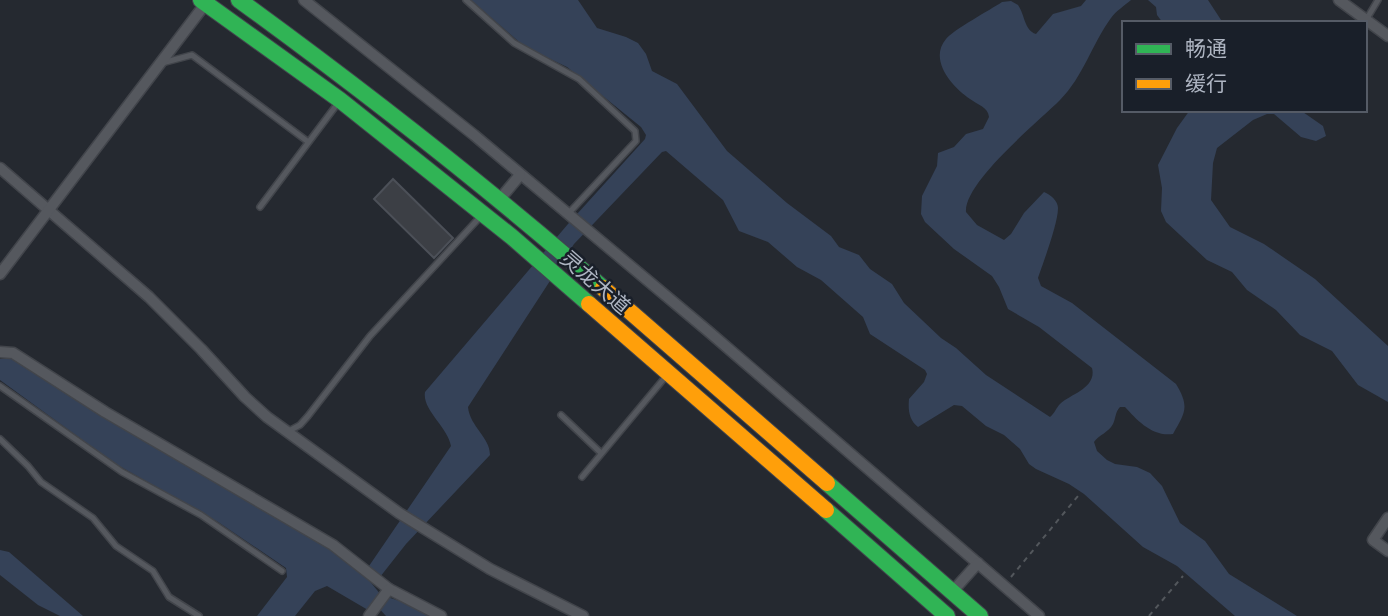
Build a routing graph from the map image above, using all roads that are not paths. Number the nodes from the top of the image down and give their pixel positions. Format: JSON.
{"nodes":[{"id":1,"x":239,"y":0,"type":"edge"},
{"id":2,"x":304,"y":0,"type":"edge"},
{"id":3,"x":466,"y":0,"type":"edge"},
{"id":4,"x":1339,"y":0,"type":"edge"},
{"id":5,"x":1378,"y":0,"type":"edge"},
{"id":6,"x":203,"y":1,"type":"edge"},
{"id":7,"x":1366,"y":20,"type":"junction"},
{"id":8,"x":1388,"y":36,"type":"edge"},
{"id":9,"x":160,"y":64,"type":"junction"},
{"id":10,"x":340,"y":100,"type":"junction"},
{"id":11,"x":307,"y":141,"type":"junction"},
{"id":12,"x":0,"y":168,"type":"edge"},
{"id":13,"x":520,"y":174,"type":"junction"},
{"id":14,"x":500,"y":199,"type":"junction"},
{"id":15,"x":260,"y":207,"type":"dead end"},
{"id":16,"x":49,"y":211,"type":"junction"},
{"id":17,"x":483,"y":214,"type":"junction"},
{"id":18,"x":569,"y":216,"type":"junction"},
{"id":19,"x":1,"y":270,"type":"edge"},
{"id":20,"x":0,"y":352,"type":"edge"},
{"id":21,"x":668,"y":374,"type":"junction"},
{"id":22,"x":0,"y":386,"type":"edge"},
{"id":23,"x":561,"y":415,"type":"dead end"},
{"id":24,"x":288,"y":432,"type":"junction"},
{"id":25,"x":0,"y":439,"type":"edge"},
{"id":26,"x":601,"y":453,"type":"junction"},
{"id":27,"x":582,"y":477,"type":"dead end"},
{"id":28,"x":1388,"y":518,"type":"edge"},
{"id":29,"x":1388,"y":551,"type":"edge"},
{"id":30,"x":978,"y":563,"type":"junction"},
{"id":31,"x":282,"y":570,"type":"dead end"},
{"id":32,"x":387,"y":592,"type":"junction"},
{"id":33,"x":952,"y":592,"type":"junction"},
{"id":34,"x":372,"y":612,"type":"edge"},
{"id":35,"x":938,"y":613,"type":"edge"},
{"id":36,"x":199,"y":616,"type":"edge"},
{"id":37,"x":442,"y":616,"type":"edge"},
{"id":38,"x":583,"y":616,"type":"edge"},
{"id":39,"x":980,"y":616,"type":"edge"},
{"id":40,"x":1039,"y":616,"type":"edge"}],
"edges":[{"from":1,"to":14,"type":"main road","name":"灵龙大道"},
{"from":2,"to":13,"type":"street"},
{"from":3,"to":18,"type":"lane"},
{"from":4,"to":7,"type":"street"},
{"from":5,"to":7,"type":"lane"},
{"from":6,"to":9,"type":"street"},
{"from":6,"to":10,"type":"main road","name":"灵龙大道"},
{"from":7,"to":8,"type":"street"},
{"from":9,"to":11,"type":"lane"},
{"from":9,"to":16,"type":"street"},
{"from":10,"to":11,"type":"lane"},
{"from":10,"to":17,"type":"main road","name":"灵龙大道"},
{"from":11,"to":15,"type":"lane"},
{"from":12,"to":16,"type":"street"},
{"from":13,"to":14,"type":"street"},
{"from":13,"to":18,"type":"street"},
{"from":14,"to":33,"type":"main road","name":"灵龙大道"},
{"from":16,"to":19,"type":"street"},
{"from":16,"to":24,"type":"street"},
{"from":17,"to":21,"type":"main road","name":"灵龙大道"},
{"from":17,"to":24,"type":"lane"},
{"from":18,"to":30,"type":"street"},
{"from":20,"to":32,"type":"street"},
{"from":21,"to":26,"type":"lane"},
{"from":21,"to":35,"type":"main road","name":"灵龙大道"},
{"from":22,"to":31,"type":"lane"},
{"from":23,"to":26,"type":"lane"},
{"from":24,"to":38,"type":"street"},
{"from":25,"to":36,"type":"lane"},
{"from":26,"to":27,"type":"lane"},
{"from":28,"to":29,"type":"street"},
{"from":30,"to":33,"type":"street"},
{"from":30,"to":40,"type":"street"},
{"from":32,"to":34,"type":"street"},
{"from":32,"to":37,"type":"street"},
{"from":33,"to":39,"type":"main road","name":"灵龙大道"}]}
